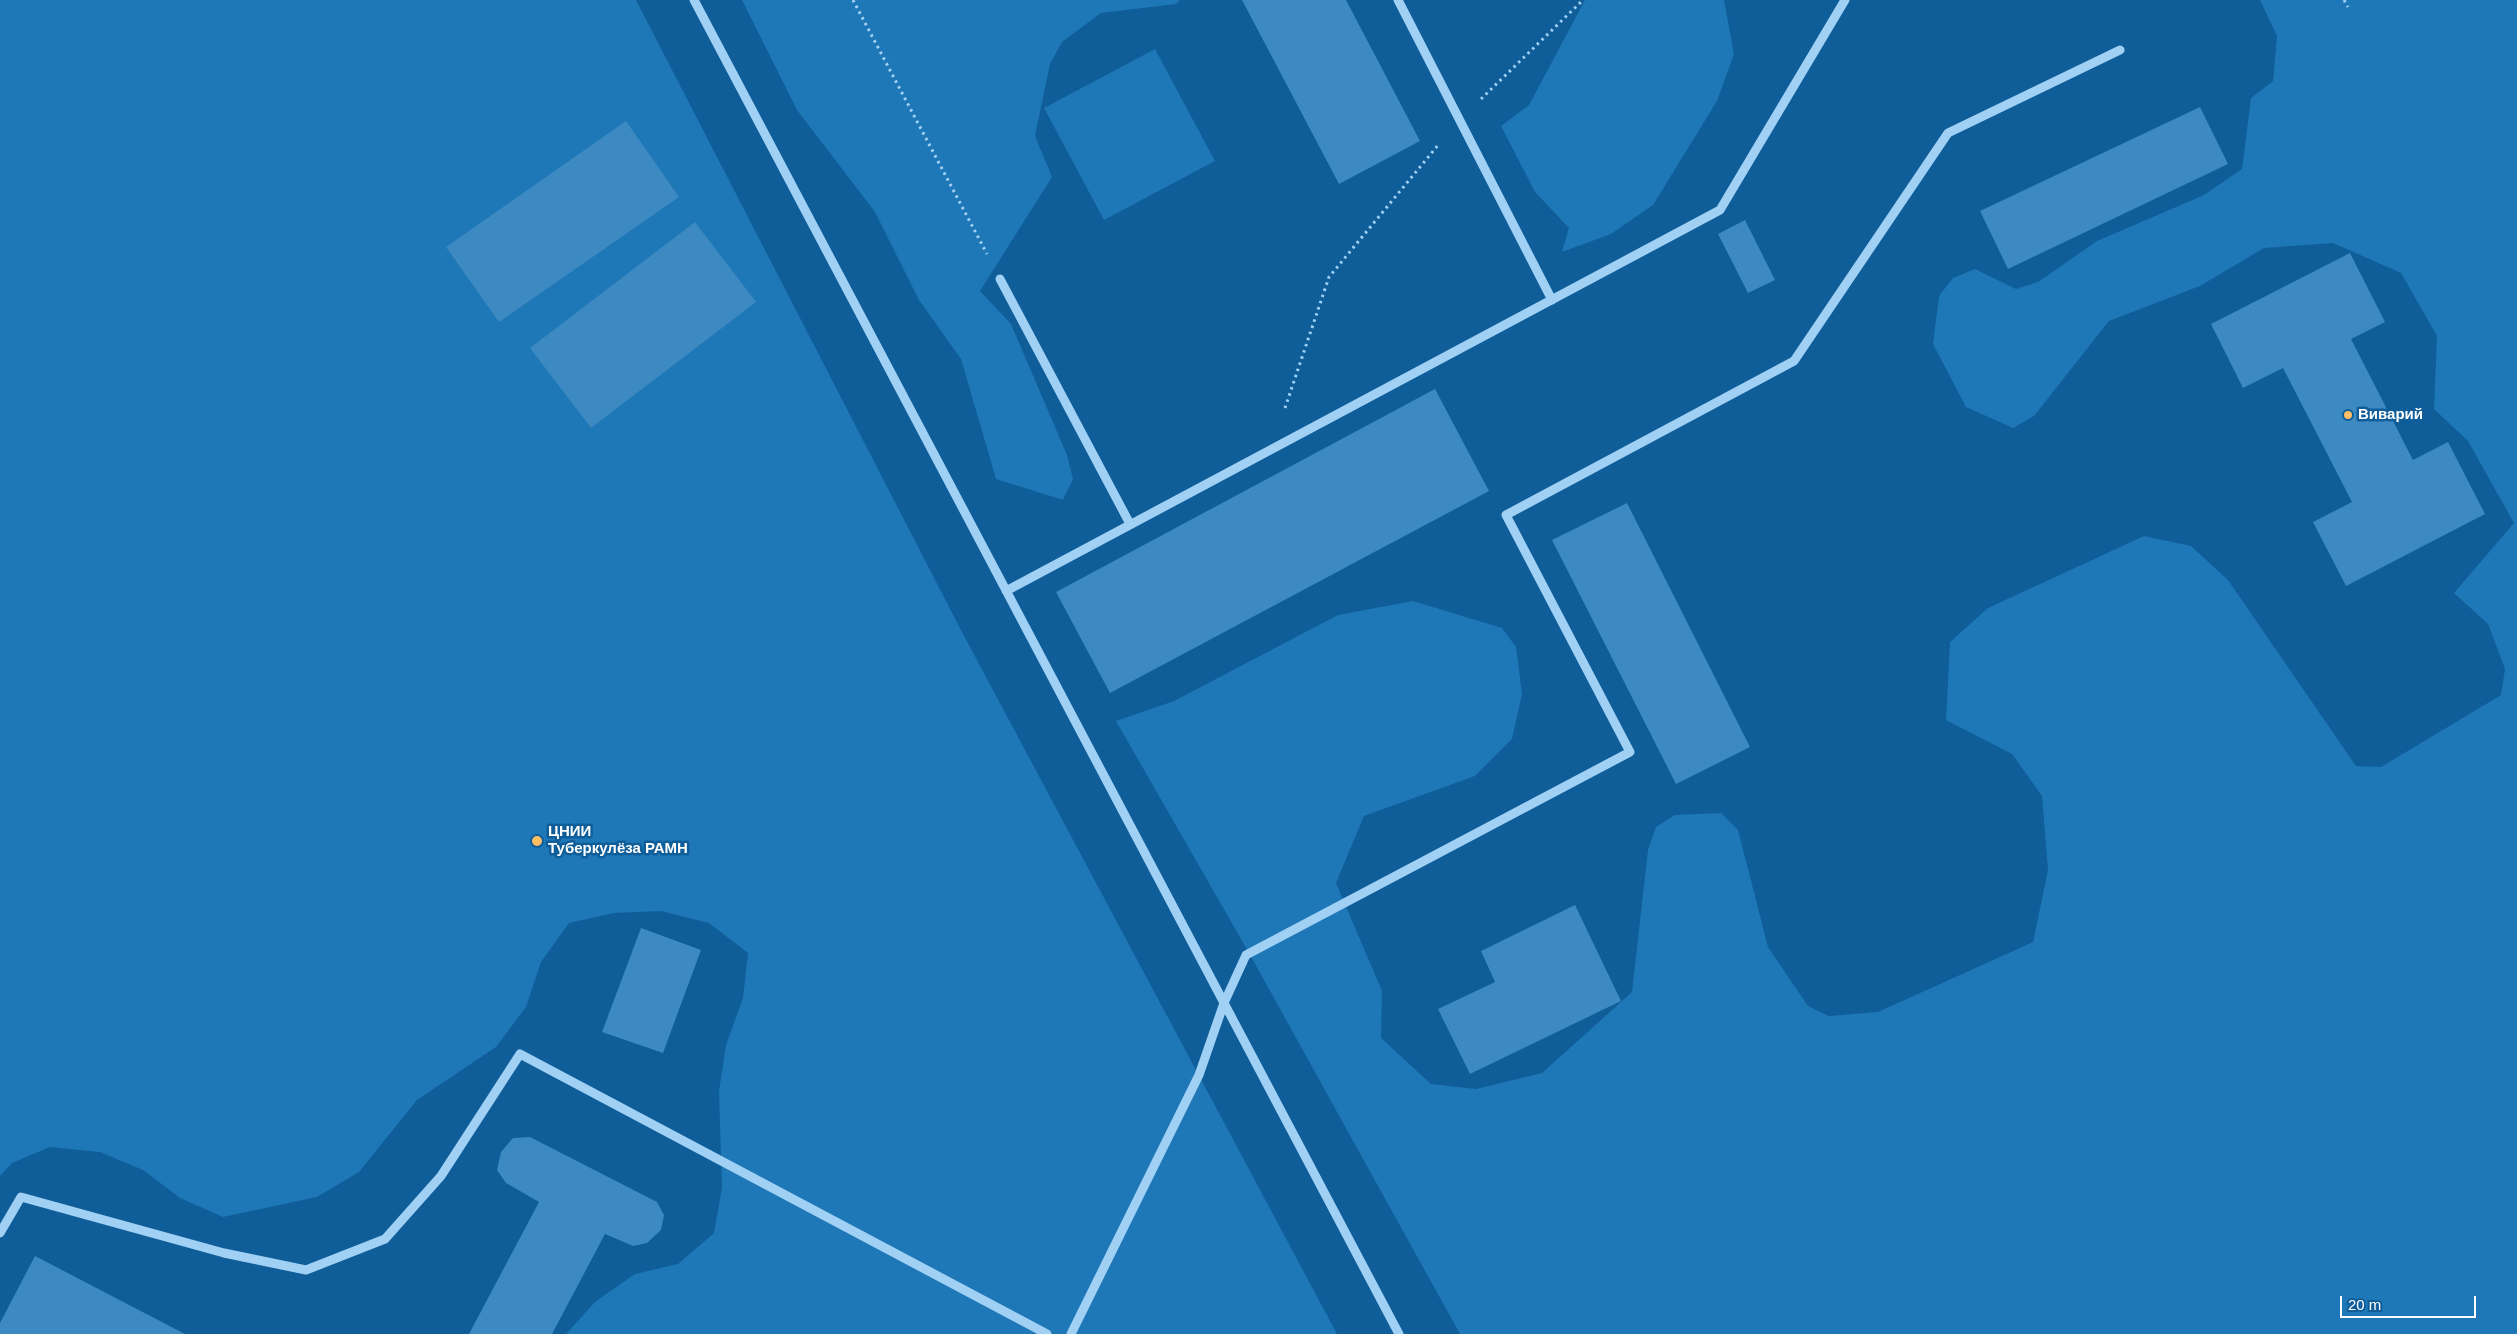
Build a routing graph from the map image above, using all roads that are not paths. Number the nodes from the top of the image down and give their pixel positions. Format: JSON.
{"nodes":[{"id":1,"x":694,"y":0,"type":"edge"},
{"id":2,"x":1398,"y":0,"type":"edge"},
{"id":3,"x":1845,"y":0,"type":"edge"},
{"id":4,"x":2120,"y":50,"type":"dead end"},
{"id":5,"x":1000,"y":279,"type":"road end"},
{"id":6,"x":1552,"y":300,"type":"junction"},
{"id":7,"x":1130,"y":524,"type":"junction"},
{"id":8,"x":1006,"y":591,"type":"junction"},
{"id":9,"x":1224,"y":1003,"type":"junction"},
{"id":10,"x":0,"y":1233,"type":"edge"},
{"id":11,"x":1046,"y":1334,"type":"edge"},
{"id":12,"x":1072,"y":1334,"type":"edge"},
{"id":13,"x":1399,"y":1334,"type":"edge"}],
"edges":[{"from":1,"to":8,"type":"street"},
{"from":2,"to":6,"type":"street"},
{"from":3,"to":6,"type":"street"},
{"from":4,"to":9,"type":"street"},
{"from":5,"to":7,"type":"street"},
{"from":6,"to":7,"type":"street"},
{"from":7,"to":8,"type":"street"},
{"from":8,"to":9,"type":"street"},
{"from":9,"to":12,"type":"street"},
{"from":9,"to":13,"type":"street"},
{"from":10,"to":11,"type":"street"}]}
